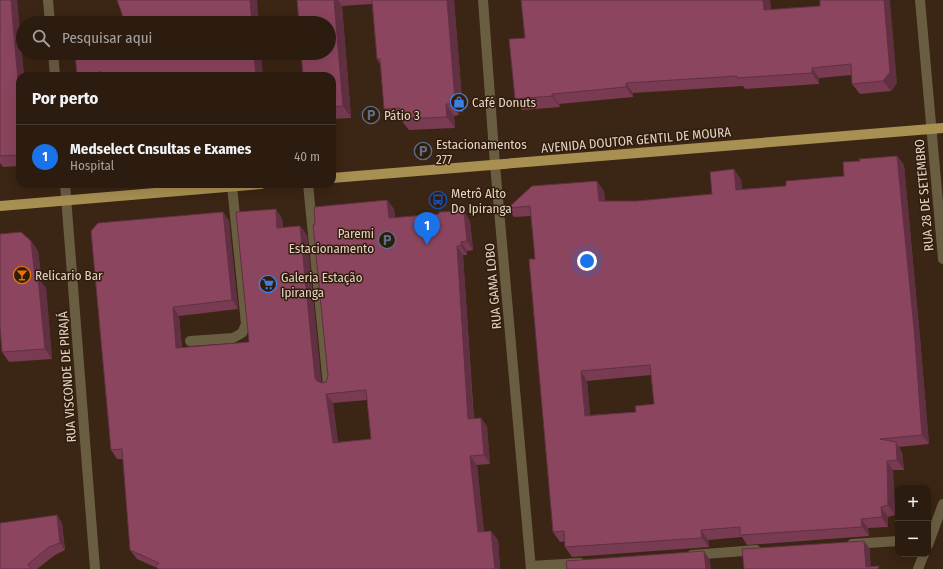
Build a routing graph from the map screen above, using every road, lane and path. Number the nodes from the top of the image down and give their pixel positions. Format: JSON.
{"nodes":[{"id":1,"x":48,"y":0,"type":"edge"},
{"id":2,"x":483,"y":0,"type":"edge"},
{"id":3,"x":920,"y":0,"type":"edge"},
{"id":4,"x":49,"y":16,"type":"edge"},
{"id":5,"x":54,"y":60,"type":"edge"},
{"id":6,"x":55,"y":72,"type":"edge"},
{"id":7,"x":943,"y":128,"type":"edge"},
{"id":8,"x":931,"y":129,"type":"junction"},
{"id":9,"x":495,"y":165,"type":"junction"},
{"id":10,"x":336,"y":178,"type":"edge"},
{"id":11,"x":66,"y":188,"type":"edge"},
{"id":12,"x":208,"y":188,"type":"edge"},
{"id":13,"x":232,"y":188,"type":"edge"},
{"id":14,"x":308,"y":188,"type":"edge"},
{"id":15,"x":67,"y":200,"type":"junction"},
{"id":16,"x":0,"y":206,"type":"edge"},
{"id":17,"x":943,"y":259,"type":"edge"},
{"id":18,"x":190,"y":341,"type":"dead end"},
{"id":19,"x":328,"y":386,"type":"edge"},
{"id":20,"x":943,"y":504,"type":"edge"},
{"id":21,"x":931,"y":536,"type":"edge"},
{"id":22,"x":895,"y":541,"type":"edge"},
{"id":23,"x":846,"y":544,"type":"edge"},
{"id":24,"x":767,"y":550,"type":"edge"},
{"id":25,"x":680,"y":556,"type":"edge"},
{"id":26,"x":923,"y":557,"type":"edge"},
{"id":27,"x":594,"y":562,"type":"edge"},
{"id":28,"x":531,"y":568,"type":"edge"},
{"id":29,"x":95,"y":569,"type":"edge"},
{"id":30,"x":918,"y":569,"type":"edge"}],
"edges":[{"from":1,"to":4,"type":"street"},
{"from":2,"to":9,"type":"street","name":"RUA GAMA LOBO"},
{"from":3,"to":8,"type":"street","name":"RUA 28 DE SETEMBRO"},
{"from":5,"to":6,"type":"street"},
{"from":7,"to":8,"type":"main road","name":"AVENIDA DOUTOR GENTIL DE MOURA"},
{"from":8,"to":9,"type":"main road","name":"AVENIDA DOUTOR GENTIL DE MOURA"},
{"from":8,"to":17,"type":"street","name":"RUA 28 DE SETEMBRO"},
{"from":9,"to":10,"type":"main road","name":"AVENIDA DOUTOR GENTIL DE MOURA"},
{"from":9,"to":28,"type":"street","name":"RUA GAMA LOBO"},
{"from":11,"to":15,"type":"street","name":"RUA VISCONDE DE PIRAJÁ"},
{"from":12,"to":15,"type":"main road"},
{"from":13,"to":18,"type":"street"},
{"from":14,"to":19,"type":"street"},
{"from":15,"to":16,"type":"main road"},
{"from":15,"to":29,"type":"street","name":"RUA VISCONDE DE PIRAJÁ"},
{"from":20,"to":21,"type":"street"},
{"from":22,"to":23,"type":"street"},
{"from":24,"to":25,"type":"street"},
{"from":26,"to":30,"type":"street"},
{"from":27,"to":28,"type":"street"}]}
